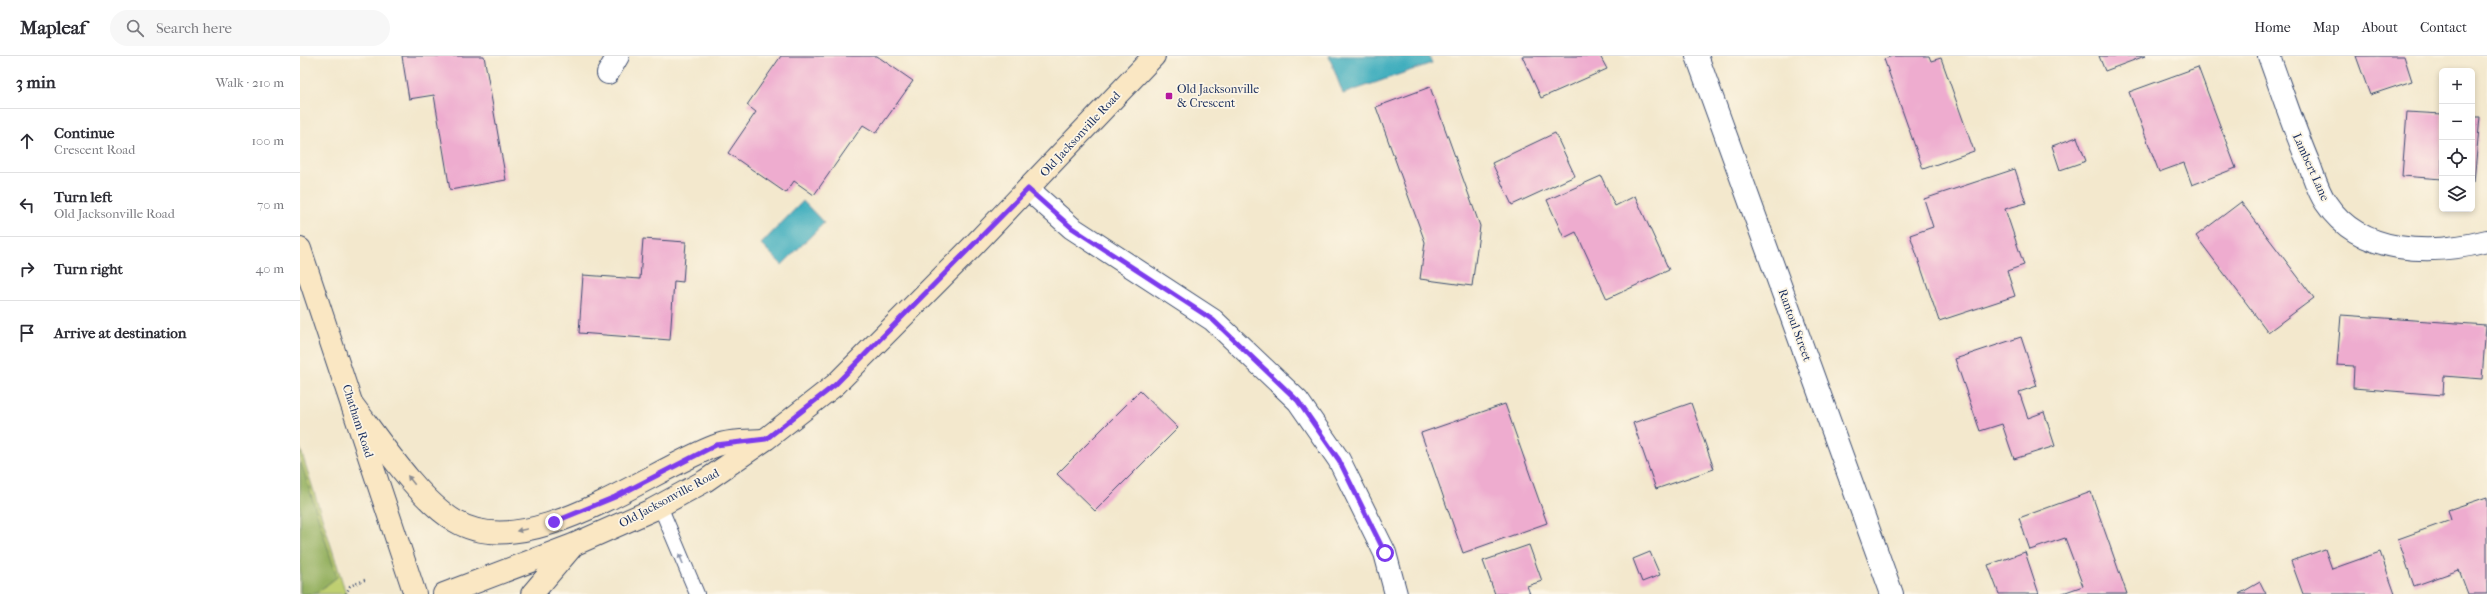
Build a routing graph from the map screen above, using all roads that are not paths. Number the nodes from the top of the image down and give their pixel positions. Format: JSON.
{"nodes":[{"id":1,"x":1154,"y":56,"type":"edge"},
{"id":2,"x":1697,"y":56,"type":"edge"},
{"id":3,"x":2269,"y":56,"type":"edge"},
{"id":4,"x":1028,"y":189,"type":"junction"},
{"id":5,"x":2487,"y":240,"type":"edge"},
{"id":6,"x":300,"y":249,"type":"edge"},
{"id":7,"x":352,"y":404,"type":"junction"},
{"id":8,"x":766,"y":439,"type":"junction"},
{"id":9,"x":660,"y":506,"type":"junction"},
{"id":10,"x":574,"y":545,"type":"junction"},
{"id":11,"x":416,"y":594,"type":"edge"},
{"id":12,"x":444,"y":594,"type":"edge"},
{"id":13,"x":532,"y":594,"type":"edge"},
{"id":14,"x":697,"y":594,"type":"edge"},
{"id":15,"x":1396,"y":594,"type":"edge"},
{"id":16,"x":1892,"y":594,"type":"edge"}],
"edges":[{"from":1,"to":4,"type":"main road","name":"Old Jacksonville Road"},
{"from":2,"to":16,"type":"street","name":"Rantoul Street"},
{"from":3,"to":5,"type":"street","name":"Lambert Lane"},
{"from":4,"to":8,"type":"main road","name":"Old Jacksonville Road"},
{"from":4,"to":15,"type":"street"},
{"from":6,"to":7,"type":"main road","name":"Chatham Road"},
{"from":8,"to":7,"type":"main road","one_way":true},
{"from":7,"to":11,"type":"main road","name":"Chatham Road"},
{"from":8,"to":9,"type":"main road","name":"Old Jacksonville Road"},
{"from":9,"to":10,"type":"main road","name":"Old Jacksonville Road"},
{"from":14,"to":9,"type":"lane","one_way":true},
{"from":10,"to":12,"type":"main road","name":"Old Jacksonville Road"},
{"from":10,"to":13,"type":"main road"}]}
